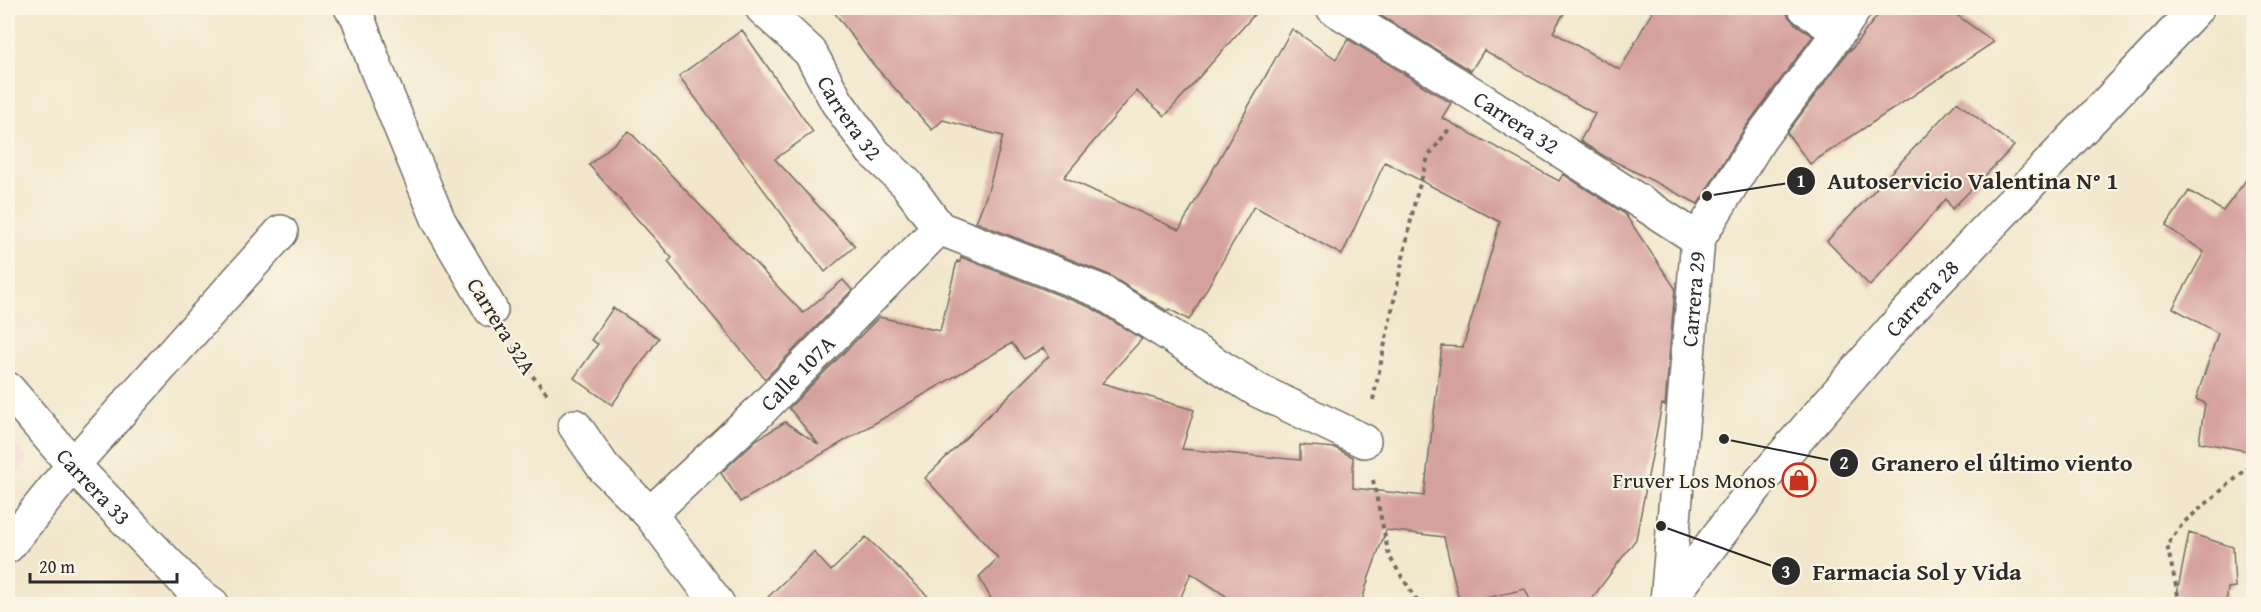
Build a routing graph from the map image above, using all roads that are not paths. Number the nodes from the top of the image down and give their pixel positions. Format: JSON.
{"nodes":[{"id":1,"x":351,"y":8,"type":"edge"},
{"id":2,"x":762,"y":8,"type":"edge"},
{"id":3,"x":1333,"y":8,"type":"edge"},
{"id":4,"x":1805,"y":8,"type":"edge"},
{"id":5,"x":2197,"y":8,"type":"edge"},
{"id":6,"x":1847,"y":20,"type":"edge"},
{"id":7,"x":939,"y":228,"type":"junction"},
{"id":8,"x":281,"y":232,"type":"dead end"},
{"id":9,"x":1698,"y":240,"type":"junction"},
{"id":10,"x":491,"y":310,"type":"road end"},
{"id":11,"x":8,"y":388,"type":"edge"},
{"id":12,"x":575,"y":426,"type":"road end"},
{"id":13,"x":1364,"y":441,"type":"road end"},
{"id":14,"x":73,"y":465,"type":"junction"},
{"id":15,"x":650,"y":514,"type":"junction"},
{"id":16,"x":8,"y":546,"type":"edge"},
{"id":17,"x":1667,"y":603,"type":"edge"},
{"id":18,"x":212,"y":604,"type":"edge"},
{"id":19,"x":718,"y":604,"type":"edge"}],
"edges":[{"from":1,"to":10,"type":"street","name":"Carrera 32A"},
{"from":2,"to":7,"type":"street","name":"Carrera 32"},
{"from":3,"to":9,"type":"street","name":"Carrera 32"},
{"from":4,"to":6,"type":"street"},
{"from":5,"to":17,"type":"street","name":"Carrera 28"},
{"from":6,"to":9,"type":"street","name":"Carrera 29"},
{"from":7,"to":13,"type":"street"},
{"from":7,"to":15,"type":"street","name":"Calle 107A"},
{"from":8,"to":14,"type":"street"},
{"from":9,"to":17,"type":"street","name":"Carrera 29"},
{"from":11,"to":14,"type":"street","name":"Carrera 33"},
{"from":12,"to":15,"type":"street"},
{"from":14,"to":16,"type":"street"},
{"from":14,"to":18,"type":"street","name":"Carrera 33"},
{"from":15,"to":19,"type":"street"}]}
